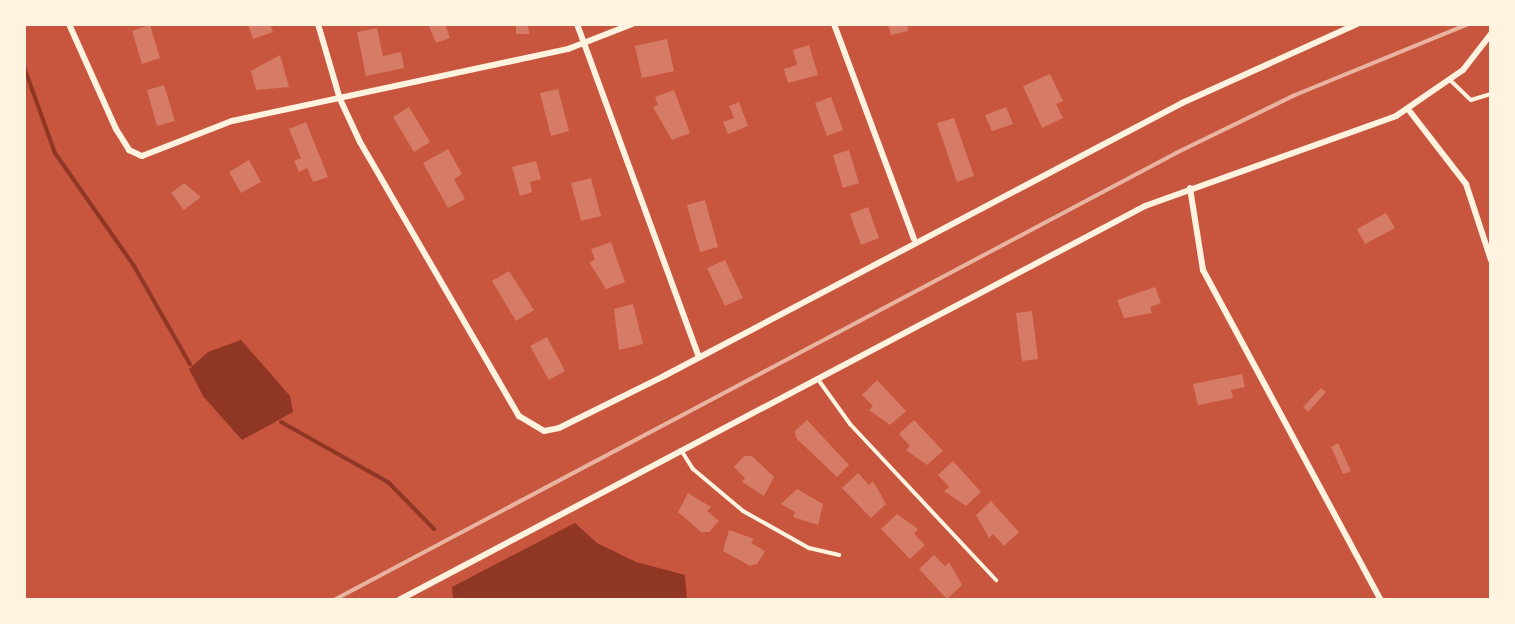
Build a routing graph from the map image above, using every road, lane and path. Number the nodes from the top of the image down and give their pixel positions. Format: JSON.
{"nodes":[{"id":1,"x":69,"y":24,"type":"edge"},
{"id":2,"x":318,"y":24,"type":"edge"},
{"id":3,"x":577,"y":24,"type":"edge"},
{"id":4,"x":632,"y":24,"type":"edge"},
{"id":5,"x":834,"y":24,"type":"edge"},
{"id":6,"x":1357,"y":24,"type":"edge"},
{"id":7,"x":1491,"y":34,"type":"edge"},
{"id":8,"x":584,"y":44,"type":"junction"},
{"id":9,"x":1450,"y":80,"type":"junction"},
{"id":10,"x":1491,"y":94,"type":"edge"},
{"id":11,"x":340,"y":99,"type":"junction"},
{"id":12,"x":1408,"y":109,"type":"junction"},
{"id":13,"x":1190,"y":188,"type":"junction"},
{"id":14,"x":914,"y":239,"type":"junction"},
{"id":15,"x":1491,"y":260,"type":"edge"},
{"id":16,"x":698,"y":355,"type":"junction"},
{"id":17,"x":817,"y":377,"type":"junction"},
{"id":18,"x":681,"y":449,"type":"junction"},
{"id":19,"x":839,"y":555,"type":"dead end"},
{"id":20,"x":996,"y":580,"type":"dead end"},
{"id":21,"x":399,"y":600,"type":"edge"},
{"id":22,"x":1381,"y":600,"type":"edge"}],
"edges":[{"from":1,"to":11,"type":"street"},
{"from":2,"to":11,"type":"street"},
{"from":3,"to":8,"type":"street"},
{"from":4,"to":8,"type":"street"},
{"from":5,"to":14,"type":"street"},
{"from":6,"to":14,"type":"street"},
{"from":7,"to":9,"type":"street"},
{"from":8,"to":11,"type":"street"},
{"from":8,"to":16,"type":"street"},
{"from":9,"to":10,"type":"lane"},
{"from":9,"to":12,"type":"street"},
{"from":11,"to":16,"type":"street"},
{"from":12,"to":13,"type":"street"},
{"from":12,"to":15,"type":"street"},
{"from":13,"to":17,"type":"street"},
{"from":13,"to":22,"type":"street"},
{"from":14,"to":16,"type":"street"},
{"from":17,"to":18,"type":"street"},
{"from":17,"to":20,"type":"lane"},
{"from":18,"to":19,"type":"lane"},
{"from":18,"to":21,"type":"street"}]}
